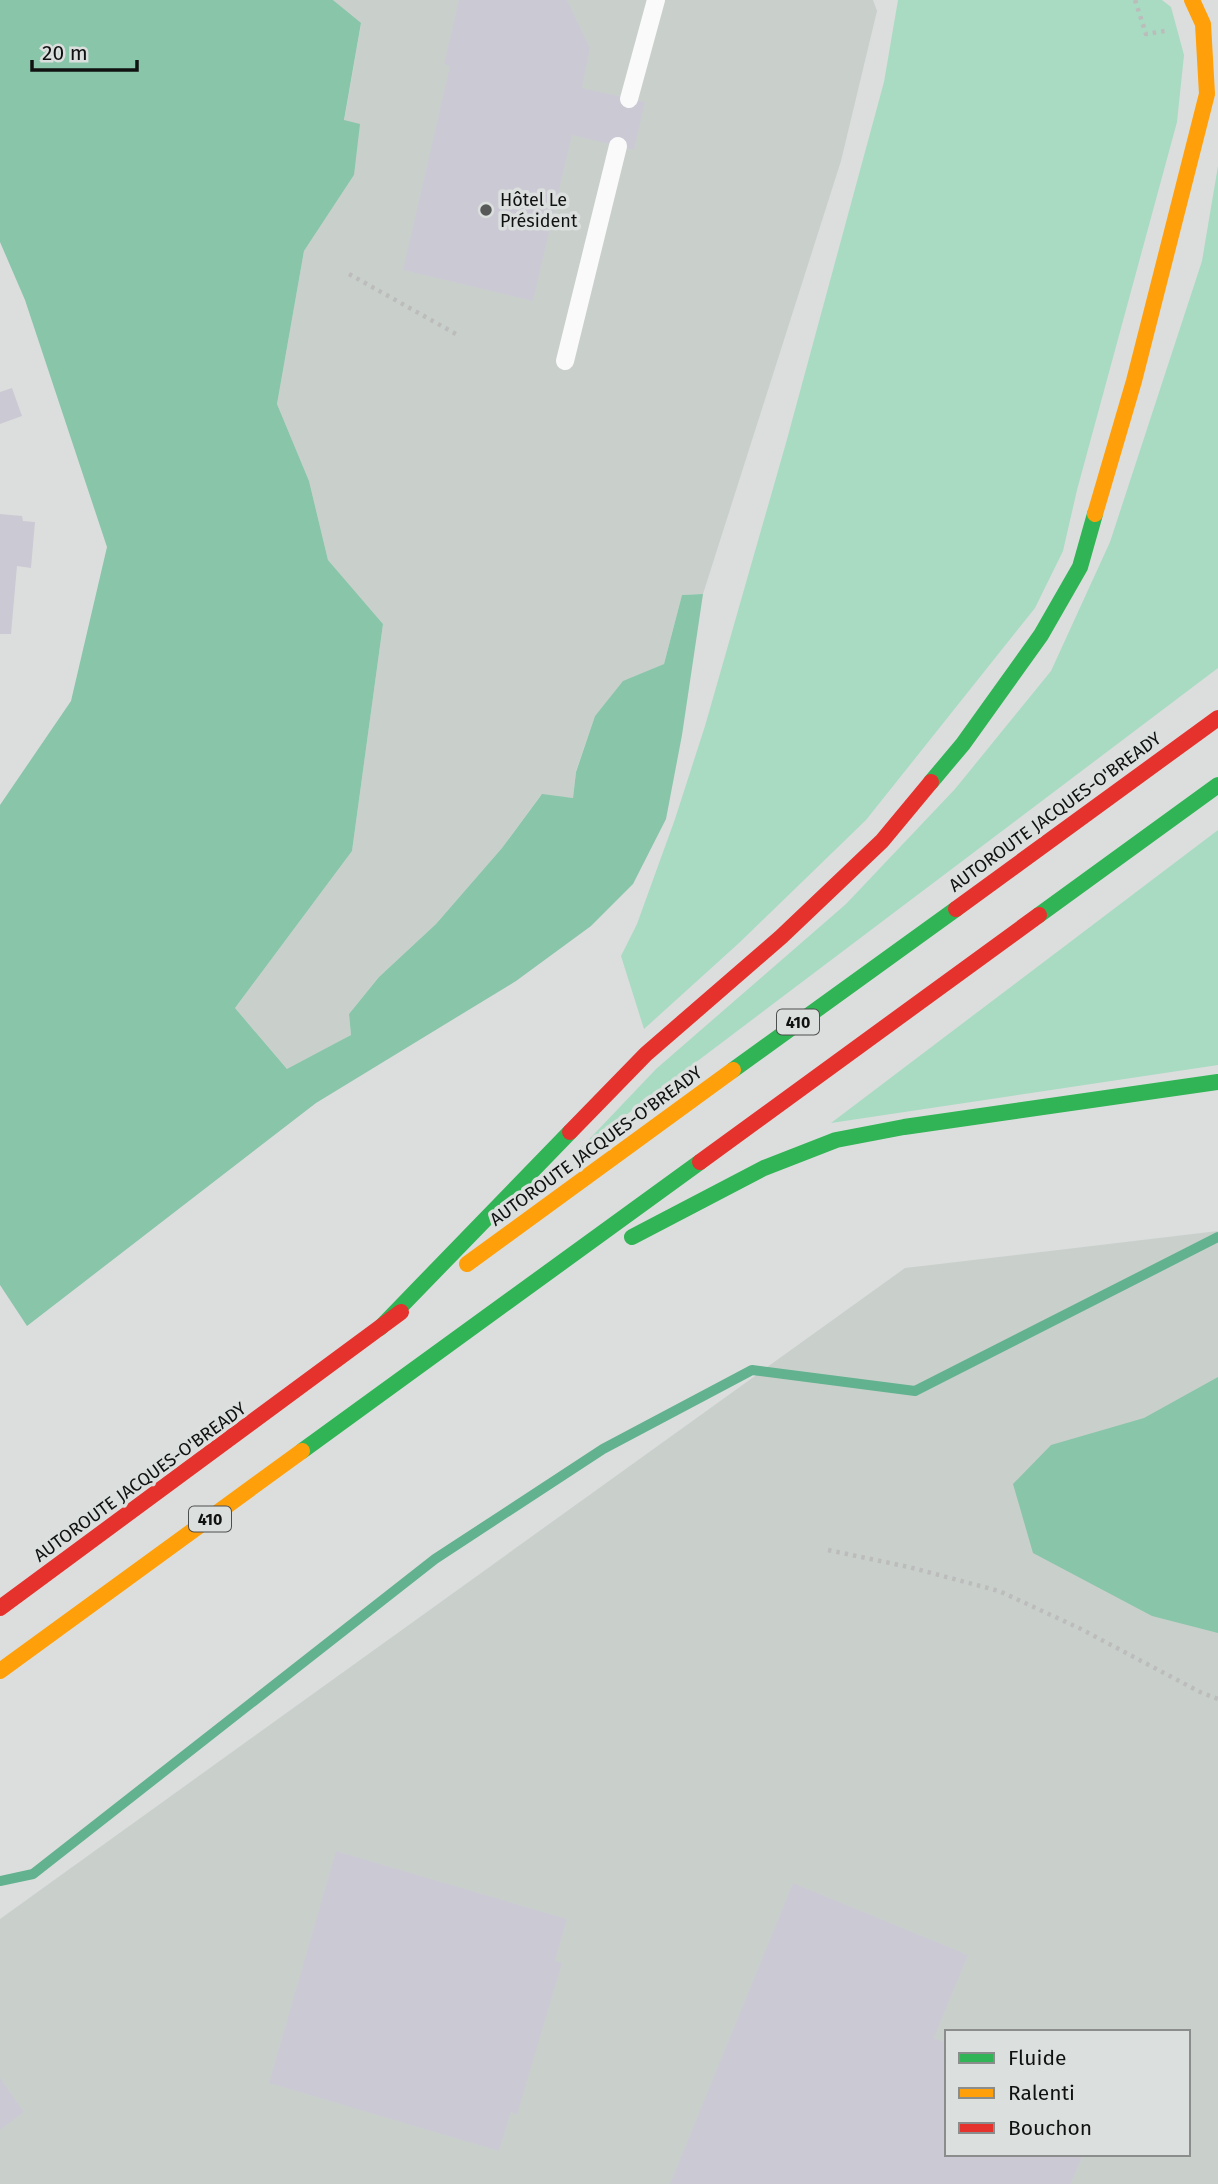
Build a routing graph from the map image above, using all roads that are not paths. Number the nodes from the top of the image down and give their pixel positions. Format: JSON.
{"nodes":[{"id":1,"x":656,"y":0,"type":"edge"},
{"id":2,"x":1192,"y":0,"type":"edge"},
{"id":3,"x":629,"y":99,"type":"dead end"},
{"id":4,"x":618,"y":146,"type":"dead end"},
{"id":5,"x":565,"y":361,"type":"dead end"},
{"id":6,"x":1218,"y":718,"type":"edge"},
{"id":7,"x":1218,"y":785,"type":"edge"},
{"id":8,"x":1218,"y":1082,"type":"edge"},
{"id":9,"x":501,"y":1307,"type":"junction"},
{"id":10,"x":380,"y":1328,"type":"junction"},
{"id":11,"x":0,"y":1608,"type":"edge"},
{"id":12,"x":0,"y":1671,"type":"edge"}],
"edges":[{"from":1,"to":3,"type":"lane"},
{"from":2,"to":10,"type":"highway"},
{"from":4,"to":5,"type":"lane"},
{"from":6,"to":10,"type":"highway","name":"AUTOROUTE JACQUES-O'BREADY","number":"410"},
{"from":7,"to":9,"type":"highway","number":"410"},
{"from":8,"to":9,"type":"highway"},
{"from":9,"to":12,"type":"highway","number":"410"},
{"from":10,"to":11,"type":"highway","name":"AUTOROUTE JACQUES-O'BREADY","number":"410"}]}
